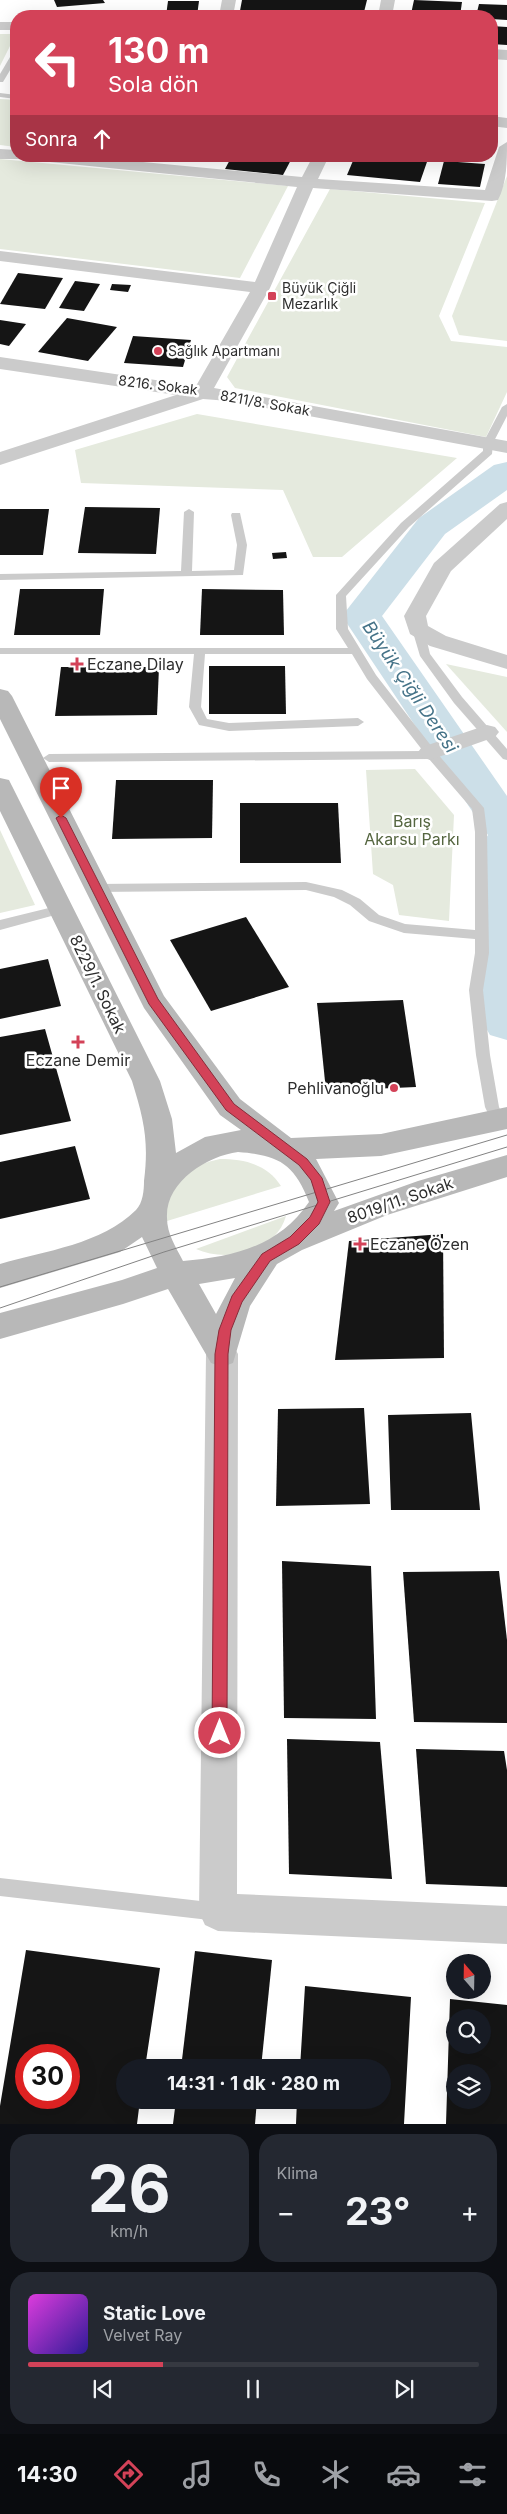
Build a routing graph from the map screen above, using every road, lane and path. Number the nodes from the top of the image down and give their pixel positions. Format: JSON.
{"nodes":[{"id":1,"x":10,"y":64,"type":"edge"},
{"id":2,"x":0,"y":80,"type":"edge"},
{"id":3,"x":507,"y":146,"type":"edge"},
{"id":4,"x":85,"y":162,"type":"edge"},
{"id":5,"x":221,"y":162,"type":"edge"},
{"id":6,"x":318,"y":162,"type":"edge"},
{"id":7,"x":214,"y":175,"type":"junction"},
{"id":8,"x":307,"y":183,"type":"junction"},
{"id":9,"x":0,"y":256,"type":"edge"},
{"id":10,"x":261,"y":288,"type":"junction"},
{"id":11,"x":0,"y":363,"type":"edge"},
{"id":12,"x":202,"y":393,"type":"junction"},
{"id":13,"x":507,"y":407,"type":"edge"},
{"id":14,"x":498,"y":445,"type":"edge"},
{"id":15,"x":0,"y":459,"type":"edge"},
{"id":16,"x":507,"y":508,"type":"edge"},
{"id":17,"x":189,"y":512,"type":"dead end"},
{"id":18,"x":236,"y":515,"type":"dead end"},
{"id":19,"x":186,"y":574,"type":"junction"},
{"id":20,"x":0,"y":577,"type":"edge"},
{"id":21,"x":418,"y":629,"type":"junction"},
{"id":22,"x":355,"y":650,"type":"junction"},
{"id":23,"x":0,"y":651,"type":"edge"},
{"id":24,"x":200,"y":652,"type":"junction"},
{"id":25,"x":507,"y":662,"type":"edge"},
{"id":26,"x":0,"y":696,"type":"edge"},
{"id":27,"x":358,"y":722,"type":"dead end"},
{"id":28,"x":487,"y":732,"type":"junction"},
{"id":29,"x":431,"y":754,"type":"junction"},
{"id":30,"x":507,"y":756,"type":"edge"},
{"id":31,"x":49,"y":758,"type":"dead end"},
{"id":32,"x":0,"y":786,"type":"edge"},
{"id":33,"x":96,"y":888,"type":"junction"},
{"id":34,"x":61,"y":909,"type":"junction"},
{"id":35,"x":0,"y":924,"type":"edge"},
{"id":36,"x":482,"y":935,"type":"junction"},
{"id":37,"x":503,"y":1119,"type":"edge"},
{"id":38,"x":284,"y":1150,"type":"junction"},
{"id":39,"x":507,"y":1166,"type":"edge"},
{"id":40,"x":155,"y":1203,"type":"junction"},
{"id":41,"x":295,"y":1241,"type":"junction"},
{"id":42,"x":266,"y":1258,"type":"junction"},
{"id":43,"x":175,"y":1274,"type":"junction"},
{"id":44,"x":0,"y":1276,"type":"edge"},
{"id":45,"x":0,"y":1326,"type":"edge"},
{"id":46,"x":222,"y":1354,"type":"junction"},
{"id":47,"x":0,"y":1887,"type":"edge"},
{"id":48,"x":218,"y":1912,"type":"junction"},
{"id":49,"x":507,"y":1925,"type":"edge"}],
"edges":[{"from":1,"to":2,"type":"lane"},
{"from":3,"to":8,"type":"street"},
{"from":4,"to":7,"type":"street"},
{"from":5,"to":7,"type":"street"},
{"from":6,"to":8,"type":"street","name":"8216. Sokak"},
{"from":7,"to":8,"type":"street"},
{"from":8,"to":10,"type":"street","name":"8216. Sokak"},
{"from":9,"to":10,"type":"street"},
{"from":10,"to":12,"type":"street","name":"8216. Sokak"},
{"from":11,"to":12,"type":"street","name":"8216. Sokak"},
{"from":12,"to":14,"type":"street","name":"8211/8. Sokak"},
{"from":12,"to":15,"type":"street","name":"8211/8. Sokak"},
{"from":13,"to":14,"type":"lane"},
{"from":14,"to":22,"type":"lane"},
{"from":16,"to":21,"type":"street"},
{"from":17,"to":19,"type":"lane"},
{"from":18,"to":19,"type":"lane"},
{"from":19,"to":20,"type":"lane"},
{"from":21,"to":25,"type":"street"},
{"from":21,"to":28,"type":"lane"},
{"from":22,"to":24,"type":"lane"},
{"from":22,"to":29,"type":"lane"},
{"from":23,"to":24,"type":"lane"},
{"from":24,"to":27,"type":"lane"},
{"from":26,"to":33,"type":"street"},
{"from":28,"to":29,"type":"street"},
{"from":28,"to":30,"type":"lane"},
{"from":29,"to":31,"type":"lane"},
{"from":29,"to":36,"type":"lane"},
{"from":32,"to":34,"type":"street","name":"8229/1. Sokak"},
{"from":33,"to":36,"type":"lane"},
{"from":33,"to":38,"type":"street"},
{"from":34,"to":35,"type":"lane"},
{"from":34,"to":40,"type":"street","name":"8229/1. Sokak"},
{"from":36,"to":37,"type":"lane"},
{"from":37,"to":38,"type":"street"},
{"from":38,"to":40,"type":"street"},
{"from":38,"to":41,"type":"street"},
{"from":39,"to":41,"type":"street","name":"8019/11. Sokak"},
{"from":40,"to":43,"type":"street"},
{"from":40,"to":44,"type":"street"},
{"from":41,"to":42,"type":"street"},
{"from":42,"to":43,"type":"street"},
{"from":42,"to":46,"type":"street"},
{"from":43,"to":45,"type":"street"},
{"from":43,"to":46,"type":"street"},
{"from":46,"to":48,"type":"street"},
{"from":47,"to":48,"type":"lane"},
{"from":48,"to":49,"type":"street"}]}
